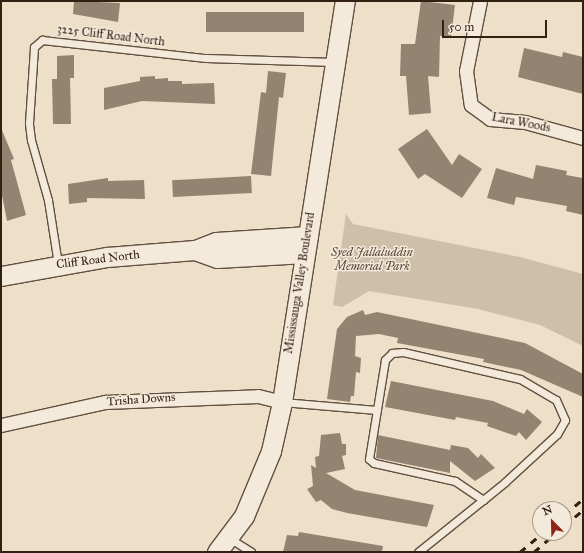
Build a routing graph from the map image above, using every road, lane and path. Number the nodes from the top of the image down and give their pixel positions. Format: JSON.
{"nodes":[{"id":1,"x":345,"y":1,"type":"edge"},
{"id":2,"x":480,"y":1,"type":"edge"},
{"id":3,"x":336,"y":62,"type":"junction"},
{"id":4,"x":583,"y":138,"type":"edge"},
{"id":5,"x":306,"y":244,"type":"junction"},
{"id":6,"x":58,"y":264,"type":"junction"},
{"id":7,"x":1,"y":276,"type":"edge"},
{"id":8,"x":282,"y":402,"type":"junction"},
{"id":9,"x":377,"y":410,"type":"junction"},
{"id":10,"x":1,"y":425,"type":"edge"},
{"id":11,"x":483,"y":500,"type":"junction"},
{"id":12,"x":223,"y":545,"type":"edge"},
{"id":13,"x":251,"y":552,"type":"edge"},
{"id":14,"x":418,"y":552,"type":"edge"}],
"edges":[{"from":1,"to":3,"type":"street","name":"Mississauga Valley Boulevard"},
{"from":2,"to":4,"type":"street","name":"Lara Woods"},
{"from":3,"to":5,"type":"street","name":"Mississauga Valley Boulevard"},
{"from":3,"to":6,"type":"lane","name":"3225 Cliff Road North"},
{"from":5,"to":6,"type":"street","name":"Cliff Road North"},
{"from":5,"to":8,"type":"street","name":"Mississauga Valley Boulevard"},
{"from":6,"to":7,"type":"street","name":"Cliff Road North"},
{"from":8,"to":9,"type":"lane"},
{"from":8,"to":10,"type":"street","name":"Trisha Downs"},
{"from":8,"to":12,"type":"street","name":"Mississauga Valley Boulevard"},
{"from":9,"to":11,"type":"lane"},
{"from":9,"to":11,"type":"lane"},
{"from":11,"to":14,"type":"lane"},
{"from":12,"to":13,"type":"lane"}]}
